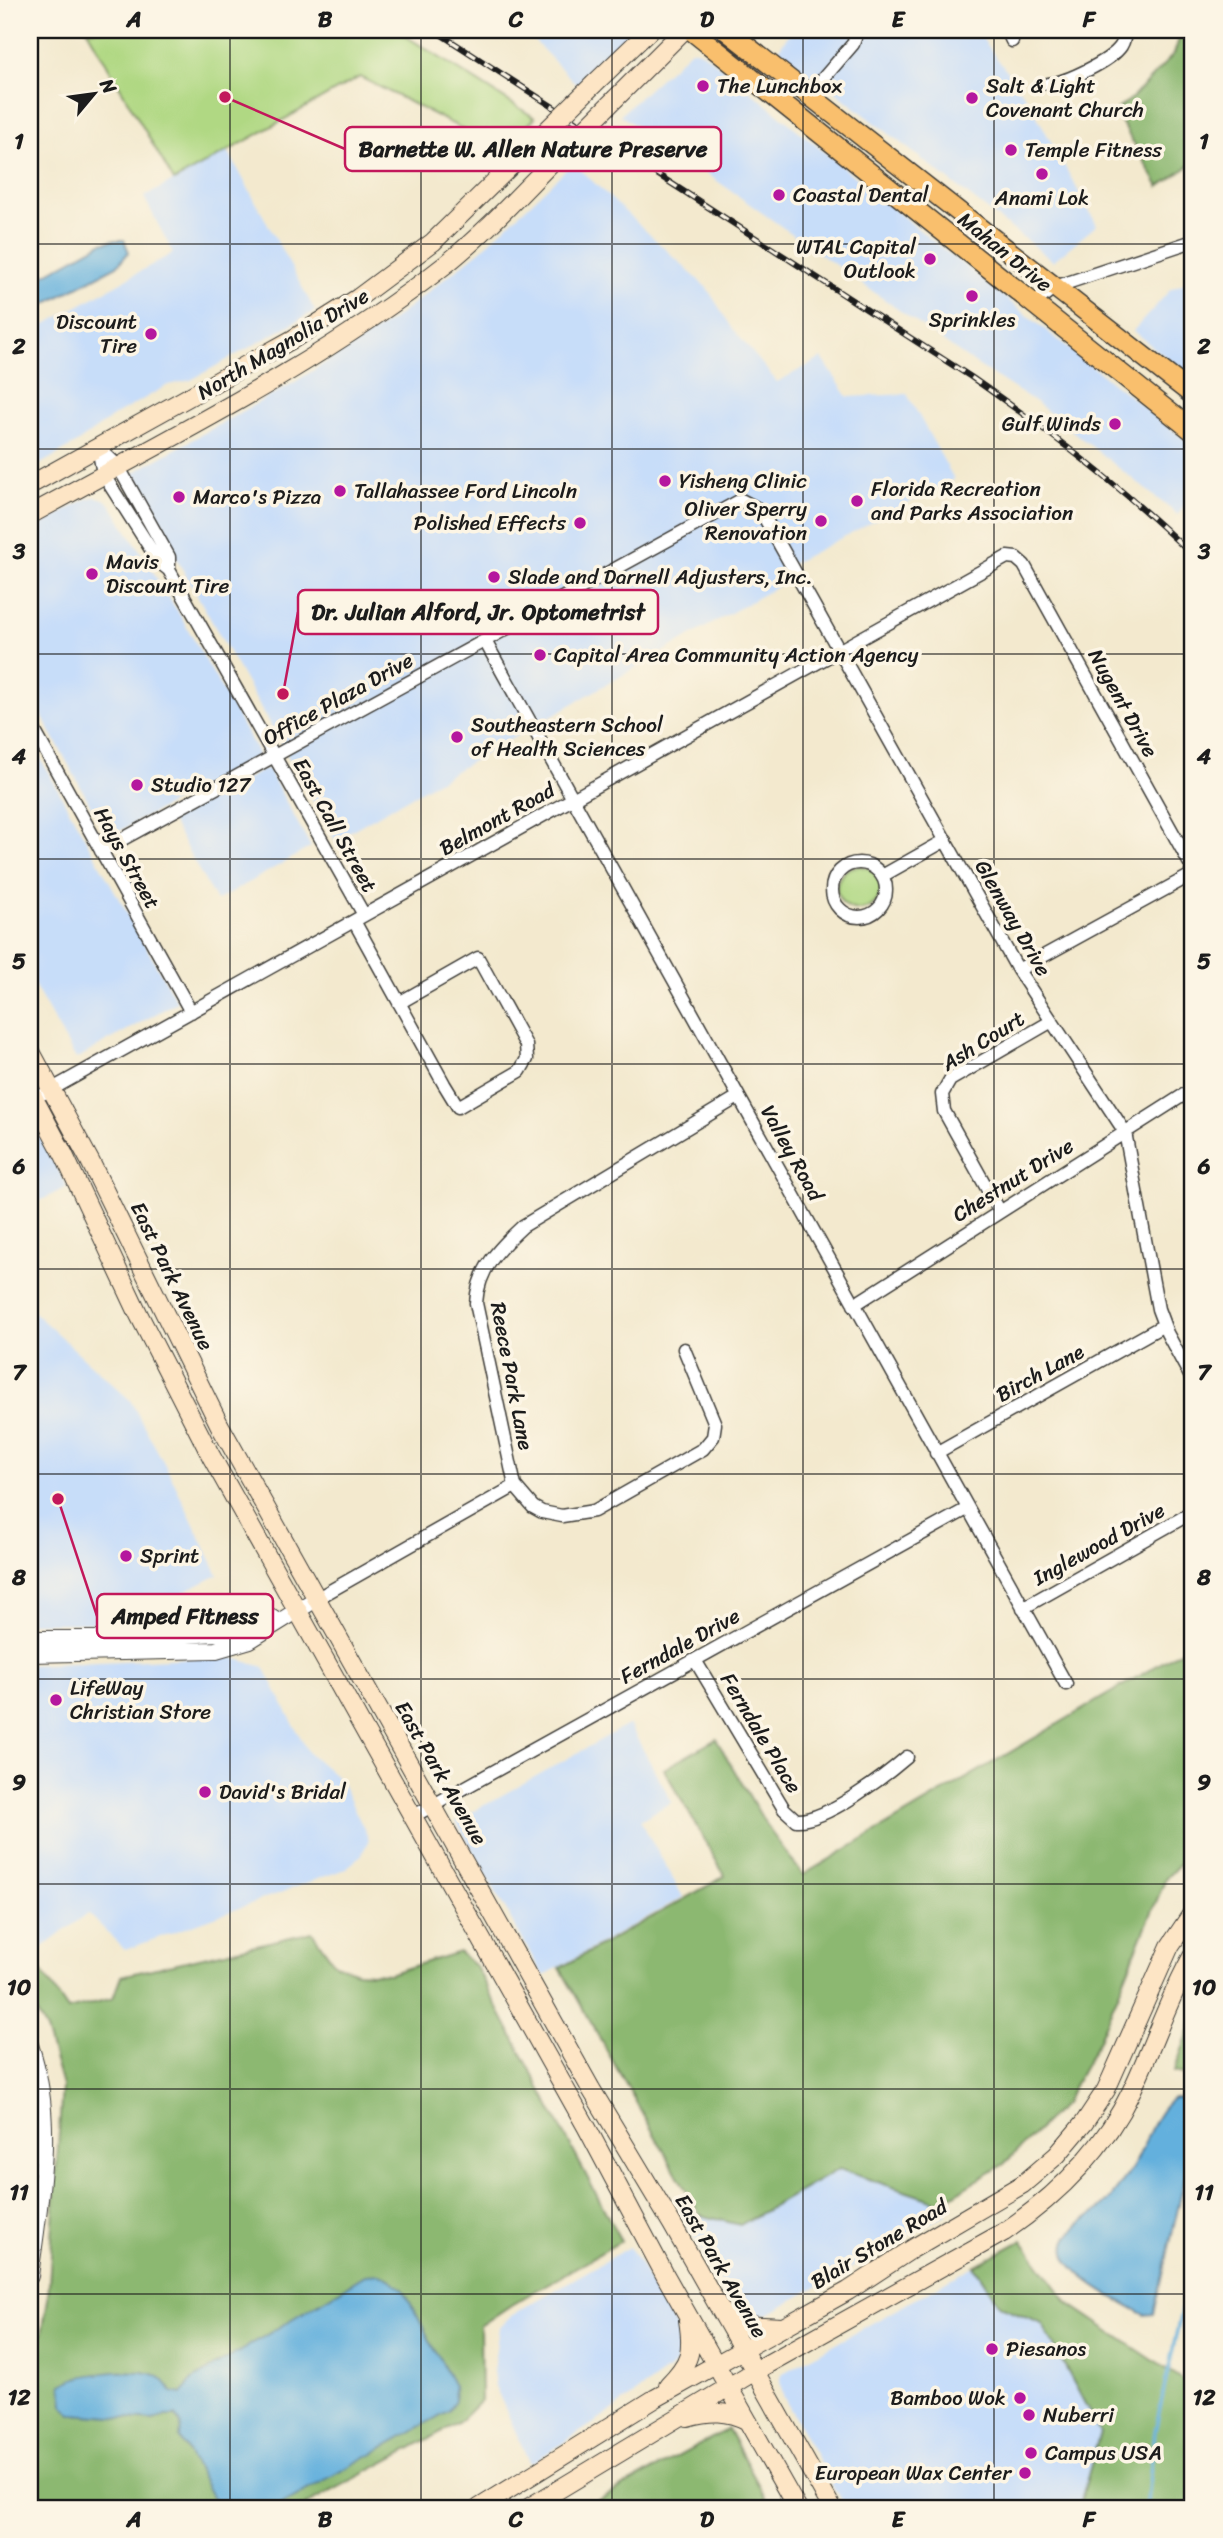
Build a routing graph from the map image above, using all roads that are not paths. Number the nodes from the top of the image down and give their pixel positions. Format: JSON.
{"nodes":[{"id":1,"x":650,"y":30,"type":"edge"},
{"id":2,"x":684,"y":30,"type":"edge"},
{"id":3,"x":691,"y":30,"type":"edge"},
{"id":4,"x":726,"y":30,"type":"edge"},
{"id":5,"x":858,"y":30,"type":"edge"},
{"id":6,"x":1125,"y":30,"type":"edge"},
{"id":7,"x":1048,"y":84,"type":"dead end"},
{"id":8,"x":809,"y":95,"type":"junction"},
{"id":9,"x":938,"y":196,"type":"junction"},
{"id":10,"x":922,"y":215,"type":"junction"},
{"id":11,"x":445,"y":230,"type":"junction"},
{"id":12,"x":1193,"y":241,"type":"edge"},
{"id":13,"x":461,"y":250,"type":"junction"},
{"id":14,"x":1055,"y":287,"type":"junction"},
{"id":15,"x":1033,"y":304,"type":"junction"},
{"id":16,"x":293,"y":339,"type":"junction"},
{"id":17,"x":306,"y":361,"type":"junction"},
{"id":18,"x":1193,"y":395,"type":"edge"},
{"id":19,"x":1193,"y":430,"type":"edge"},
{"id":20,"x":98,"y":447,"type":"junction"},
{"id":21,"x":110,"y":470,"type":"junction"},
{"id":22,"x":30,"y":485,"type":"edge"},
{"id":23,"x":741,"y":500,"type":"joint"},
{"id":24,"x":30,"y":515,"type":"edge"},
{"id":25,"x":1016,"y":558,"type":"joint"},
{"id":26,"x":485,"y":640,"type":"junction"},
{"id":27,"x":839,"y":650,"type":"junction"},
{"id":28,"x":30,"y":723,"type":"edge"},
{"id":29,"x":274,"y":756,"type":"junction"},
{"id":30,"x":573,"y":799,"type":"junction"},
{"id":31,"x":946,"y":840,"type":"junction"},
{"id":32,"x":102,"y":852,"type":"junction"},
{"id":33,"x":1193,"y":871,"type":"edge"},
{"id":34,"x":882,"y":876,"type":"junction"},
{"id":35,"x":359,"y":918,"type":"junction"},
{"id":36,"x":1018,"y":970,"type":"junction"},
{"id":37,"x":399,"y":1003,"type":"junction"},
{"id":38,"x":191,"y":1012,"type":"junction"},
{"id":39,"x":1052,"y":1021,"type":"junction"},
{"id":40,"x":30,"y":1050,"type":"edge"},
{"id":41,"x":1193,"y":1088,"type":"edge"},
{"id":42,"x":52,"y":1090,"type":"junction"},
{"id":43,"x":32,"y":1095,"type":"edge"},
{"id":44,"x":738,"y":1097,"type":"junction"},
{"id":45,"x":1125,"y":1132,"type":"junction"},
{"id":46,"x":999,"y":1210,"type":"junction"},
{"id":47,"x":854,"y":1305,"type":"junction"},
{"id":48,"x":1164,"y":1325,"type":"junction"},
{"id":49,"x":684,"y":1349,"type":"dead end"},
{"id":50,"x":1193,"y":1381,"type":"edge"},
{"id":51,"x":936,"y":1454,"type":"junction"},
{"id":52,"x":515,"y":1486,"type":"junction"},
{"id":53,"x":967,"y":1509,"type":"junction"},
{"id":54,"x":1193,"y":1512,"type":"edge"},
{"id":55,"x":316,"y":1599,"type":"junction"},
{"id":56,"x":1023,"y":1608,"type":"junction"},
{"id":57,"x":297,"y":1610,"type":"junction"},
{"id":58,"x":30,"y":1639,"type":"edge"},
{"id":59,"x":30,"y":1654,"type":"edge"},
{"id":60,"x":695,"y":1660,"type":"junction"},
{"id":61,"x":1066,"y":1684,"type":"dead end"},
{"id":62,"x":907,"y":1757,"type":"dead end"},
{"id":63,"x":433,"y":1805,"type":"junction"},
{"id":64,"x":412,"y":1816,"type":"junction"},
{"id":65,"x":1193,"y":1912,"type":"edge"},
{"id":66,"x":1193,"y":1955,"type":"edge"},
{"id":67,"x":30,"y":2045,"type":"edge"},
{"id":68,"x":929,"y":2240,"type":"junction"},
{"id":69,"x":944,"y":2266,"type":"junction"},
{"id":70,"x":30,"y":2276,"type":"edge"},
{"id":71,"x":687,"y":2313,"type":"junction"},
{"id":72,"x":724,"y":2316,"type":"junction"},
{"id":73,"x":785,"y":2326,"type":"junction"},
{"id":74,"x":744,"y":2350,"type":"junction"},
{"id":75,"x":717,"y":2365,"type":"junction"},
{"id":76,"x":755,"y":2371,"type":"junction"},
{"id":77,"x":729,"y":2386,"type":"junction"},
{"id":78,"x":655,"y":2399,"type":"junction"},
{"id":79,"x":670,"y":2421,"type":"junction"},
{"id":80,"x":748,"y":2421,"type":"junction"},
{"id":81,"x":541,"y":2472,"type":"junction"},
{"id":82,"x":554,"y":2494,"type":"junction"},
{"id":83,"x":479,"y":2508,"type":"edge"},
{"id":84,"x":528,"y":2508,"type":"edge"},
{"id":85,"x":797,"y":2508,"type":"edge"},
{"id":86,"x":831,"y":2508,"type":"edge"}],
"edges":[{"from":1,"to":11,"type":"main road","name":"North Magnolia Drive","bridge":true},
{"from":2,"to":13,"type":"main road","name":"North Magnolia Drive","bridge":true},
{"from":3,"to":10,"type":"main road","name":"Mahan Drive"},
{"from":4,"to":8,"type":"main road","name":"Mahan Drive"},
{"from":5,"to":8,"type":"street"},
{"from":6,"to":7,"type":"street"},
{"from":8,"to":9,"type":"main road","name":"Mahan Drive"},
{"from":9,"to":10,"type":"main road"},
{"from":9,"to":14,"type":"main road","name":"Mahan Drive"},
{"from":10,"to":15,"type":"main road","name":"Mahan Drive"},
{"from":11,"to":13,"type":"main road"},
{"from":11,"to":16,"type":"main road","name":"North Magnolia Drive"},
{"from":12,"to":14,"type":"street"},
{"from":13,"to":17,"type":"main road","name":"North Magnolia Drive"},
{"from":14,"to":15,"type":"street"},
{"from":14,"to":18,"type":"main road","name":"Mahan Drive"},
{"from":15,"to":19,"type":"main road","name":"Mahan Drive"},
{"from":16,"to":17,"type":"main road"},
{"from":16,"to":20,"type":"main road","name":"North Magnolia Drive"},
{"from":17,"to":21,"type":"main road","name":"North Magnolia Drive"},
{"from":20,"to":21,"type":"street","name":"East Call Street"},
{"from":20,"to":22,"type":"main road","name":"North Magnolia Drive"},
{"from":21,"to":24,"type":"main road","name":"North Magnolia Drive"},
{"from":21,"to":29,"type":"street","name":"East Call Street"},
{"from":23,"to":26,"type":"street","name":"Office Plaza Drive"},
{"from":23,"to":27,"type":"street","name":"Glenway Drive"},
{"from":25,"to":27,"type":"street","name":"Belmont Road"},
{"from":25,"to":33,"type":"street","name":"Nugent Drive"},
{"from":26,"to":29,"type":"street","name":"Office Plaza Drive"},
{"from":26,"to":30,"type":"street","name":"Valley Road"},
{"from":27,"to":30,"type":"street","name":"Belmont Road"},
{"from":27,"to":31,"type":"street","name":"Glenway Drive"},
{"from":28,"to":32,"type":"street","name":"Hays Street"},
{"from":29,"to":32,"type":"street","name":"Office Plaza Drive"},
{"from":29,"to":35,"type":"street","name":"East Call Street"},
{"from":30,"to":35,"type":"street","name":"Belmont Road"},
{"from":30,"to":44,"type":"street","name":"Valley Road"},
{"from":31,"to":34,"type":"street"},
{"from":31,"to":36,"type":"street","name":"Glenway Drive"},
{"from":32,"to":38,"type":"street","name":"Hays Street"},
{"from":33,"to":36,"type":"street"},
{"from":34,"to":34,"type":"street"},
{"from":35,"to":37,"type":"street","name":"East Call Street"},
{"from":35,"to":38,"type":"street","name":"Belmont Road"},
{"from":36,"to":39,"type":"street","name":"Glenway Drive"},
{"from":37,"to":37,"type":"street","name":"East Call Street"},
{"from":38,"to":42,"type":"street","name":"Belmont Road"},
{"from":39,"to":45,"type":"street","name":"Glenway Drive"},
{"from":39,"to":46,"type":"street","name":"Ash Court"},
{"from":40,"to":42,"type":"main road","name":"East Park Avenue"},
{"from":41,"to":45,"type":"street","name":"Chestnut Drive"},
{"from":42,"to":43,"type":"street","name":"Belmont Road"},
{"from":42,"to":55,"type":"main road","name":"East Park Avenue"},
{"from":43,"to":57,"type":"main road"},
{"from":44,"to":47,"type":"street","name":"Valley Road"},
{"from":44,"to":52,"type":"street","name":"Reece Park Lane"},
{"from":45,"to":46,"type":"street","name":"Chestnut Drive"},
{"from":45,"to":48,"type":"street","name":"Glenway Drive"},
{"from":46,"to":47,"type":"street","name":"Chestnut Drive"},
{"from":47,"to":51,"type":"street","name":"Valley Road"},
{"from":48,"to":50,"type":"street","name":"Glenway Drive"},
{"from":48,"to":51,"type":"street","name":"Birch Lane"},
{"from":49,"to":52,"type":"street"},
{"from":51,"to":53,"type":"street","name":"Valley Road"},
{"from":52,"to":55,"type":"street"},
{"from":53,"to":56,"type":"street","name":"Valley Road"},
{"from":53,"to":60,"type":"street","name":"Ferndale Drive"},
{"from":54,"to":56,"type":"street","name":"Inglewood Drive"},
{"from":55,"to":57,"type":"street"},
{"from":55,"to":63,"type":"main road","name":"East Park Avenue"},
{"from":56,"to":61,"type":"street","name":"Valley Road"},
{"from":57,"to":58,"type":"street"},
{"from":57,"to":59,"type":"street"},
{"from":57,"to":64,"type":"main road"},
{"from":60,"to":62,"type":"street","name":"Ferndale Place"},
{"from":60,"to":63,"type":"street","name":"Ferndale Drive"},
{"from":63,"to":64,"type":"street","name":"Ferndale Drive"},
{"from":63,"to":72,"type":"main road","name":"East Park Avenue"},
{"from":64,"to":71,"type":"main road"},
{"from":65,"to":68,"type":"main road","name":"Blair Stone Road"},
{"from":66,"to":69,"type":"main road"},
{"from":67,"to":70,"type":"street"},
{"from":68,"to":69,"type":"main road"},
{"from":68,"to":73,"type":"main road","name":"Blair Stone Road"},
{"from":69,"to":76,"type":"main road"},
{"from":71,"to":75,"type":"main road"},
{"from":71,"to":78,"type":"main road"},
{"from":72,"to":73,"type":"main road"},
{"from":72,"to":74,"type":"main road","name":"East Park Avenue"},
{"from":73,"to":74,"type":"main road","name":"Blair Stone Road"},
{"from":74,"to":75,"type":"main road","name":"Blair Stone Road"},
{"from":74,"to":76,"type":"main road","name":"East Park Avenue"},
{"from":75,"to":77,"type":"main road"},
{"from":75,"to":78,"type":"main road","name":"Blair Stone Road"},
{"from":76,"to":77,"type":"main road"},
{"from":76,"to":86,"type":"main road","name":"East Park Avenue"},
{"from":77,"to":79,"type":"main road"},
{"from":77,"to":80,"type":"main road"},
{"from":78,"to":81,"type":"main road","name":"Blair Stone Road"},
{"from":79,"to":80,"type":"main road"},
{"from":79,"to":82,"type":"main road"},
{"from":80,"to":85,"type":"main road"},
{"from":81,"to":82,"type":"main road"},
{"from":81,"to":83,"type":"main road","name":"Blair Stone Road"},
{"from":82,"to":84,"type":"main road"}]}
